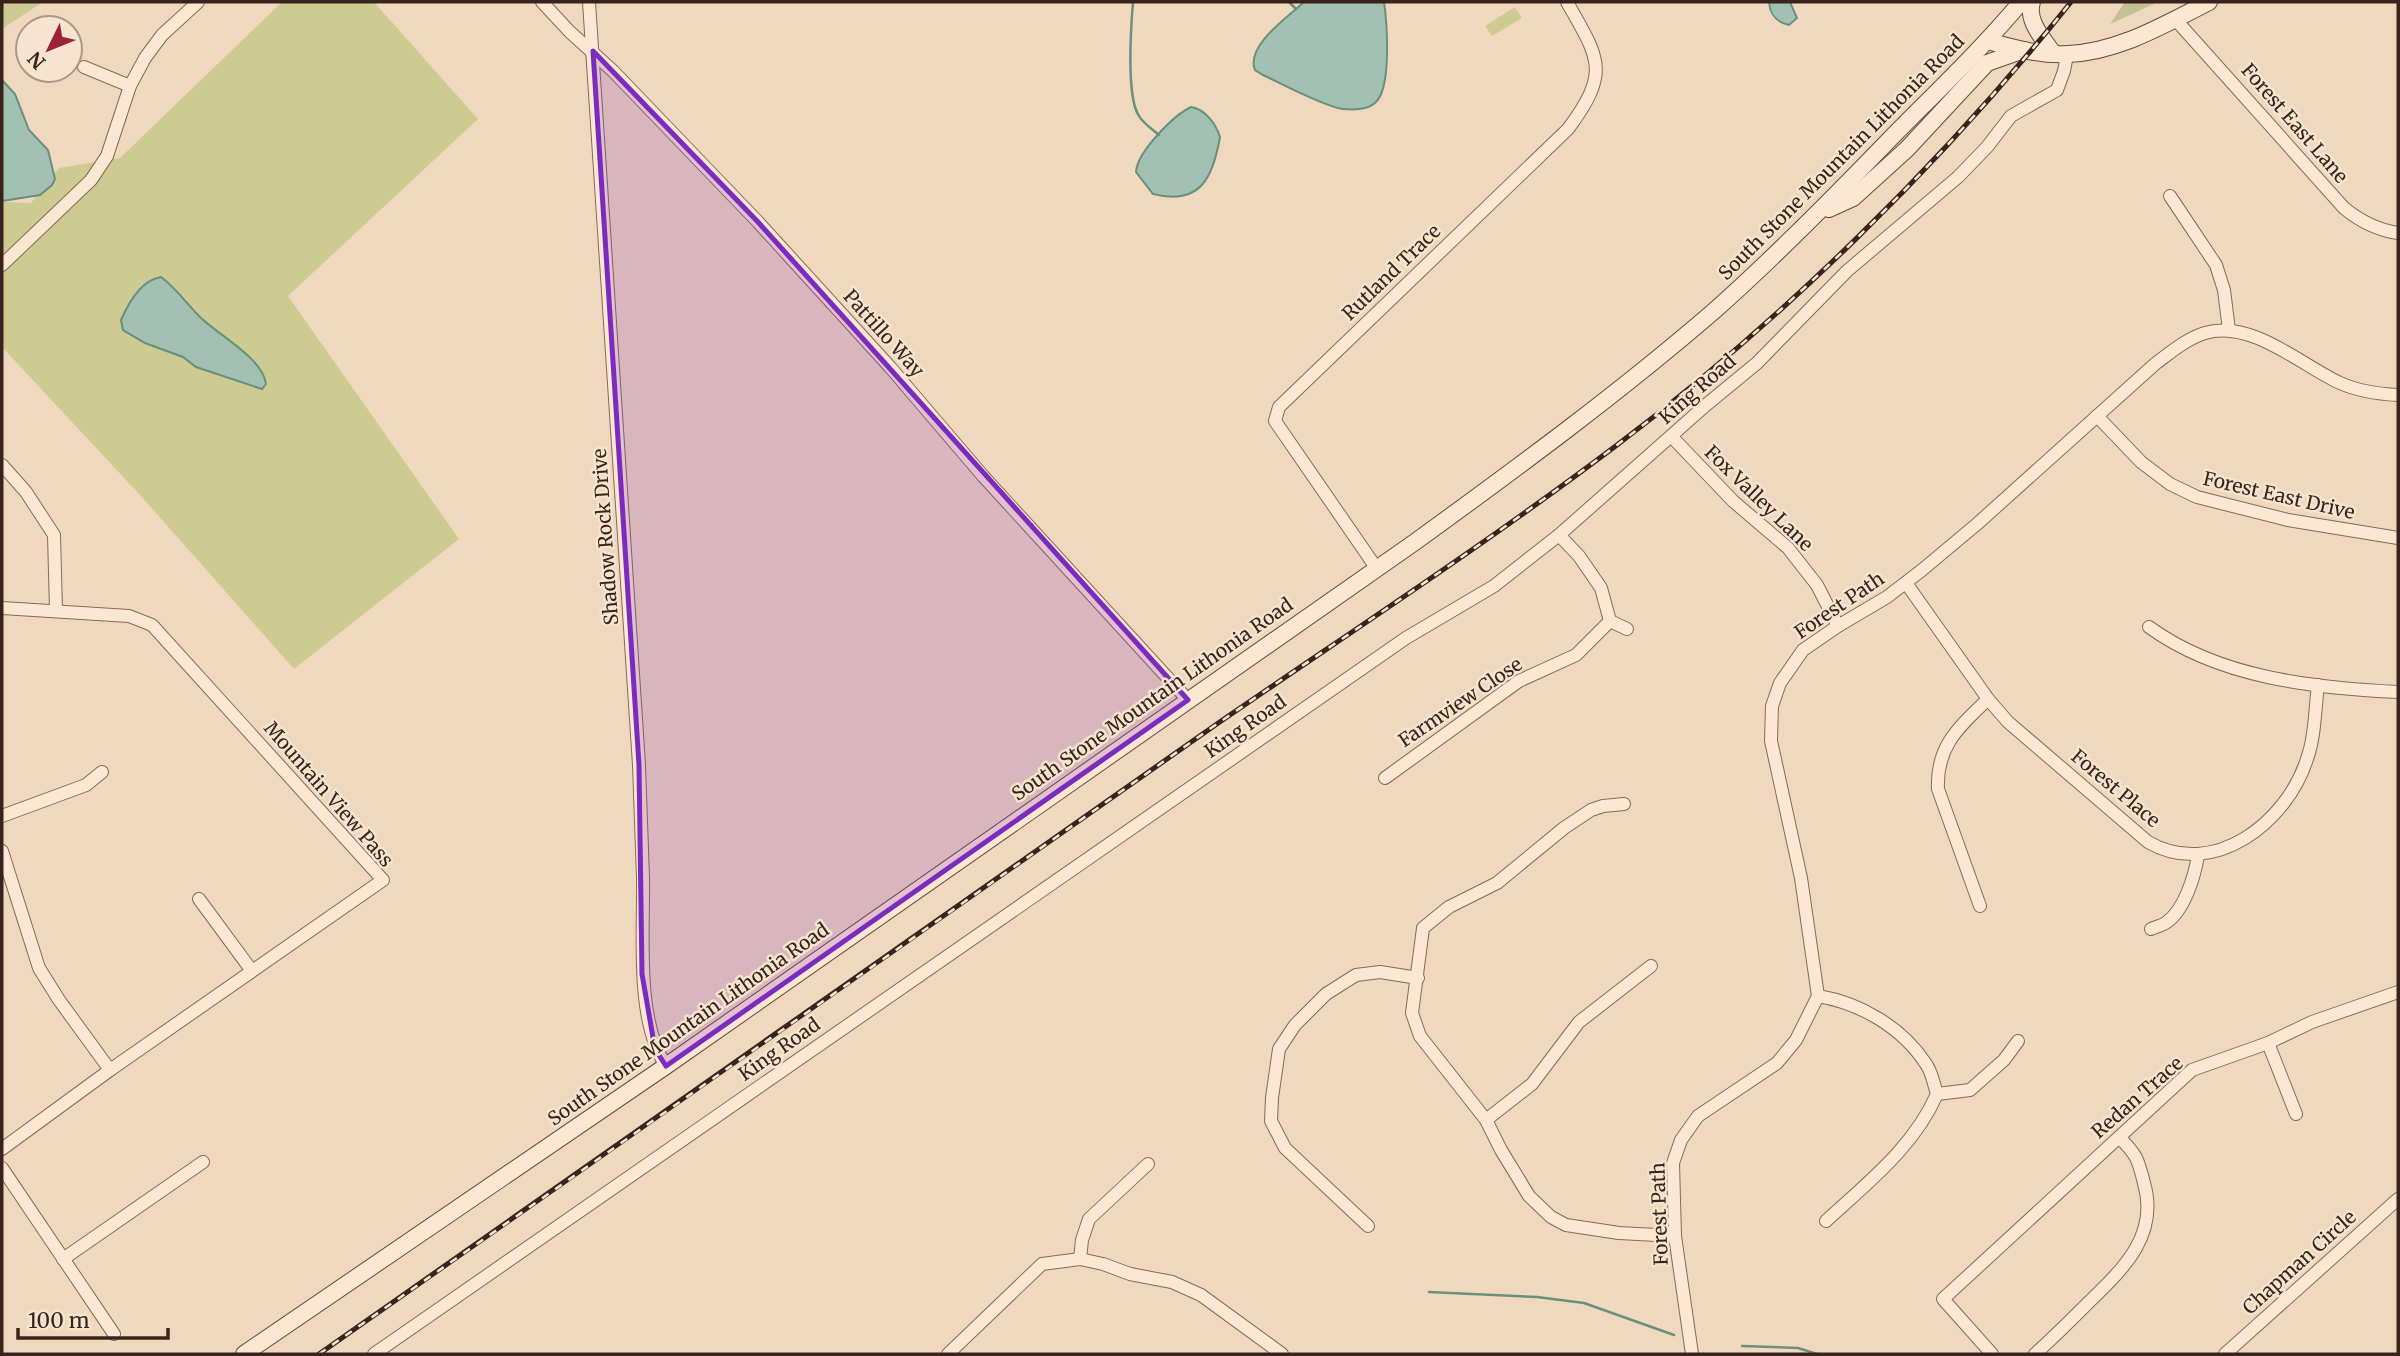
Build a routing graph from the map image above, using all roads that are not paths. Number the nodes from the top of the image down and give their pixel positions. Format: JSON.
{"nodes":[{"id":1,"x":198,"y":2,"type":"edge"},
{"id":2,"x":542,"y":2,"type":"edge"},
{"id":3,"x":589,"y":2,"type":"edge"},
{"id":4,"x":1567,"y":2,"type":"edge"},
{"id":5,"x":2021,"y":2,"type":"edge"},
{"id":6,"x":2032,"y":2,"type":"edge"},
{"id":7,"x":2209,"y":2,"type":"edge"},
{"id":8,"x":2175,"y":19,"type":"junction"},
{"id":9,"x":1988,"y":41,"type":"junction"},
{"id":10,"x":2024,"y":50,"type":"junction"},
{"id":11,"x":593,"y":51,"type":"junction"},
{"id":12,"x":2060,"y":54,"type":"junction"},
{"id":13,"x":84,"y":67,"type":"dead end"},
{"id":14,"x":130,"y":86,"type":"junction"},
{"id":15,"x":2170,"y":196,"type":"dead end"},
{"id":16,"x":1818,"y":215,"type":"junction"},
{"id":17,"x":2398,"y":233,"type":"edge"},
{"id":18,"x":2,"y":265,"type":"edge"},
{"id":19,"x":2229,"y":330,"type":"junction"},
{"id":20,"x":2398,"y":396,"type":"edge"},
{"id":21,"x":2097,"y":416,"type":"junction"},
{"id":22,"x":1672,"y":437,"type":"junction"},
{"id":23,"x":2,"y":466,"type":"edge"},
{"id":24,"x":1559,"y":535,"type":"junction"},
{"id":25,"x":2398,"y":538,"type":"edge"},
{"id":26,"x":1377,"y":569,"type":"junction"},
{"id":27,"x":1906,"y":583,"type":"junction"},
{"id":28,"x":2,"y":608,"type":"edge"},
{"id":29,"x":55,"y":610,"type":"junction"},
{"id":30,"x":1610,"y":621,"type":"junction"},
{"id":31,"x":1838,"y":626,"type":"junction"},
{"id":32,"x":2149,"y":627,"type":"dead end"},
{"id":33,"x":1628,"y":629,"type":"dead end"},
{"id":34,"x":2318,"y":685,"type":"junction"},
{"id":35,"x":2398,"y":692,"type":"edge"},
{"id":36,"x":1988,"y":699,"type":"junction"},
{"id":37,"x":1188,"y":700,"type":"junction"},
{"id":38,"x":102,"y":772,"type":"dead end"},
{"id":39,"x":1385,"y":778,"type":"dead end"},
{"id":40,"x":1624,"y":804,"type":"dead end"},
{"id":41,"x":2,"y":816,"type":"edge"},
{"id":42,"x":2,"y":851,"type":"edge"},
{"id":43,"x":2198,"y":855,"type":"junction"},
{"id":44,"x":199,"y":899,"type":"dead end"},
{"id":45,"x":1980,"y":906,"type":"dead end"},
{"id":46,"x":2151,"y":929,"type":"dead end"},
{"id":47,"x":1651,"y":967,"type":"dead end"},
{"id":48,"x":252,"y":971,"type":"junction"},
{"id":49,"x":1418,"y":978,"type":"junction"},
{"id":50,"x":2398,"y":992,"type":"edge"},
{"id":51,"x":1818,"y":996,"type":"junction"},
{"id":52,"x":2018,"y":1041,"type":"dead end"},
{"id":53,"x":2268,"y":1043,"type":"junction"},
{"id":54,"x":666,"y":1066,"type":"junction"},
{"id":55,"x":110,"y":1070,"type":"junction"},
{"id":56,"x":1937,"y":1094,"type":"junction"},
{"id":57,"x":2296,"y":1114,"type":"dead end"},
{"id":58,"x":1486,"y":1120,"type":"junction"},
{"id":59,"x":2119,"y":1137,"type":"junction"},
{"id":60,"x":2,"y":1149,"type":"edge"},
{"id":61,"x":203,"y":1162,"type":"dead end"},
{"id":62,"x":1148,"y":1164,"type":"dead end"},
{"id":63,"x":2,"y":1168,"type":"edge"},
{"id":64,"x":2398,"y":1199,"type":"edge"},
{"id":65,"x":1826,"y":1222,"type":"dead end"},
{"id":66,"x":1368,"y":1226,"type":"dead end"},
{"id":67,"x":1675,"y":1236,"type":"junction"},
{"id":68,"x":63,"y":1259,"type":"junction"},
{"id":69,"x":1080,"y":1259,"type":"junction"},
{"id":70,"x":114,"y":1334,"type":"dead end"},
{"id":71,"x":244,"y":1354,"type":"edge"},
{"id":72,"x":374,"y":1354,"type":"edge"},
{"id":73,"x":948,"y":1354,"type":"edge"},
{"id":74,"x":1282,"y":1354,"type":"edge"},
{"id":75,"x":1692,"y":1354,"type":"edge"},
{"id":76,"x":1992,"y":1354,"type":"edge"},
{"id":77,"x":2035,"y":1354,"type":"edge"},
{"id":78,"x":2225,"y":1354,"type":"edge"}],
"edges":[{"from":1,"to":14,"type":"street"},
{"from":2,"to":11,"type":"street","name":"Pattillo Way"},
{"from":3,"to":11,"type":"street","name":"Shadow Rock Drive"},
{"from":4,"to":26,"type":"street","name":"Rutland Trace"},
{"from":5,"to":9,"type":"main road","name":"South Stone Mountain Lithonia Road"},
{"from":6,"to":12,"type":"main road"},
{"from":7,"to":8,"type":"main road"},
{"from":8,"to":12,"type":"main road"},
{"from":8,"to":17,"type":"street","name":"Forest East Lane"},
{"from":9,"to":10,"type":"main road"},
{"from":9,"to":16,"type":"main road","name":"South Stone Mountain Lithonia Road"},
{"from":10,"to":12,"type":"main road"},
{"from":10,"to":16,"type":"main road"},
{"from":11,"to":37,"type":"street","name":"Pattillo Way"},
{"from":11,"to":54,"type":"street","name":"Shadow Rock Drive"},
{"from":12,"to":22,"type":"street","name":"King Road"},
{"from":13,"to":14,"type":"street"},
{"from":14,"to":18,"type":"street"},
{"from":15,"to":19,"type":"street"},
{"from":16,"to":26,"type":"main road","name":"South Stone Mountain Lithonia Road"},
{"from":19,"to":20,"type":"street","name":"Forest Path"},
{"from":19,"to":21,"type":"street","name":"Forest Path"},
{"from":21,"to":25,"type":"street","name":"Forest East Drive"},
{"from":21,"to":27,"type":"street","name":"Forest Path"},
{"from":22,"to":24,"type":"street","name":"King Road"},
{"from":22,"to":31,"type":"street","name":"Fox Valley Lane"},
{"from":23,"to":29,"type":"street"},
{"from":24,"to":30,"type":"street"},
{"from":24,"to":72,"type":"street","name":"King Road"},
{"from":26,"to":37,"type":"main road","name":"South Stone Mountain Lithonia Road"},
{"from":27,"to":31,"type":"street","name":"Forest Path"},
{"from":27,"to":36,"type":"street","name":"Forest Place"},
{"from":28,"to":29,"type":"street","name":"Mountain View Pass"},
{"from":29,"to":48,"type":"street","name":"Mountain View Pass"},
{"from":30,"to":33,"type":"street"},
{"from":30,"to":39,"type":"street","name":"Farmview Close"},
{"from":31,"to":51,"type":"street","name":"Forest Path"},
{"from":32,"to":34,"type":"street"},
{"from":34,"to":35,"type":"street"},
{"from":34,"to":43,"type":"street","name":"Forest Place"},
{"from":36,"to":43,"type":"street","name":"Forest Place"},
{"from":36,"to":45,"type":"street"},
{"from":37,"to":54,"type":"main road","name":"South Stone Mountain Lithonia Road"},
{"from":38,"to":41,"type":"street"},
{"from":40,"to":49,"type":"street"},
{"from":42,"to":55,"type":"street"},
{"from":43,"to":46,"type":"street"},
{"from":44,"to":48,"type":"street"},
{"from":47,"to":58,"type":"street"},
{"from":48,"to":55,"type":"street","name":"Mountain View Pass"},
{"from":49,"to":58,"type":"street"},
{"from":49,"to":66,"type":"street"},
{"from":50,"to":53,"type":"street","name":"Redan Trace"},
{"from":51,"to":56,"type":"street"},
{"from":51,"to":67,"type":"street","name":"Forest Path"},
{"from":52,"to":56,"type":"street"},
{"from":53,"to":57,"type":"street"},
{"from":53,"to":59,"type":"street","name":"Redan Trace"},
{"from":54,"to":71,"type":"main road","name":"South Stone Mountain Lithonia Road"},
{"from":55,"to":60,"type":"street","name":"Mountain View Pass"},
{"from":56,"to":65,"type":"street"},
{"from":58,"to":67,"type":"street"},
{"from":59,"to":76,"type":"street","name":"Redan Trace"},
{"from":59,"to":77,"type":"street"},
{"from":61,"to":68,"type":"street"},
{"from":62,"to":69,"type":"street"},
{"from":63,"to":68,"type":"street"},
{"from":64,"to":78,"type":"street","name":"Chapman Circle"},
{"from":67,"to":75,"type":"street","name":"Forest Path"},
{"from":68,"to":70,"type":"street"},
{"from":69,"to":73,"type":"street"},
{"from":69,"to":74,"type":"street"}]}
